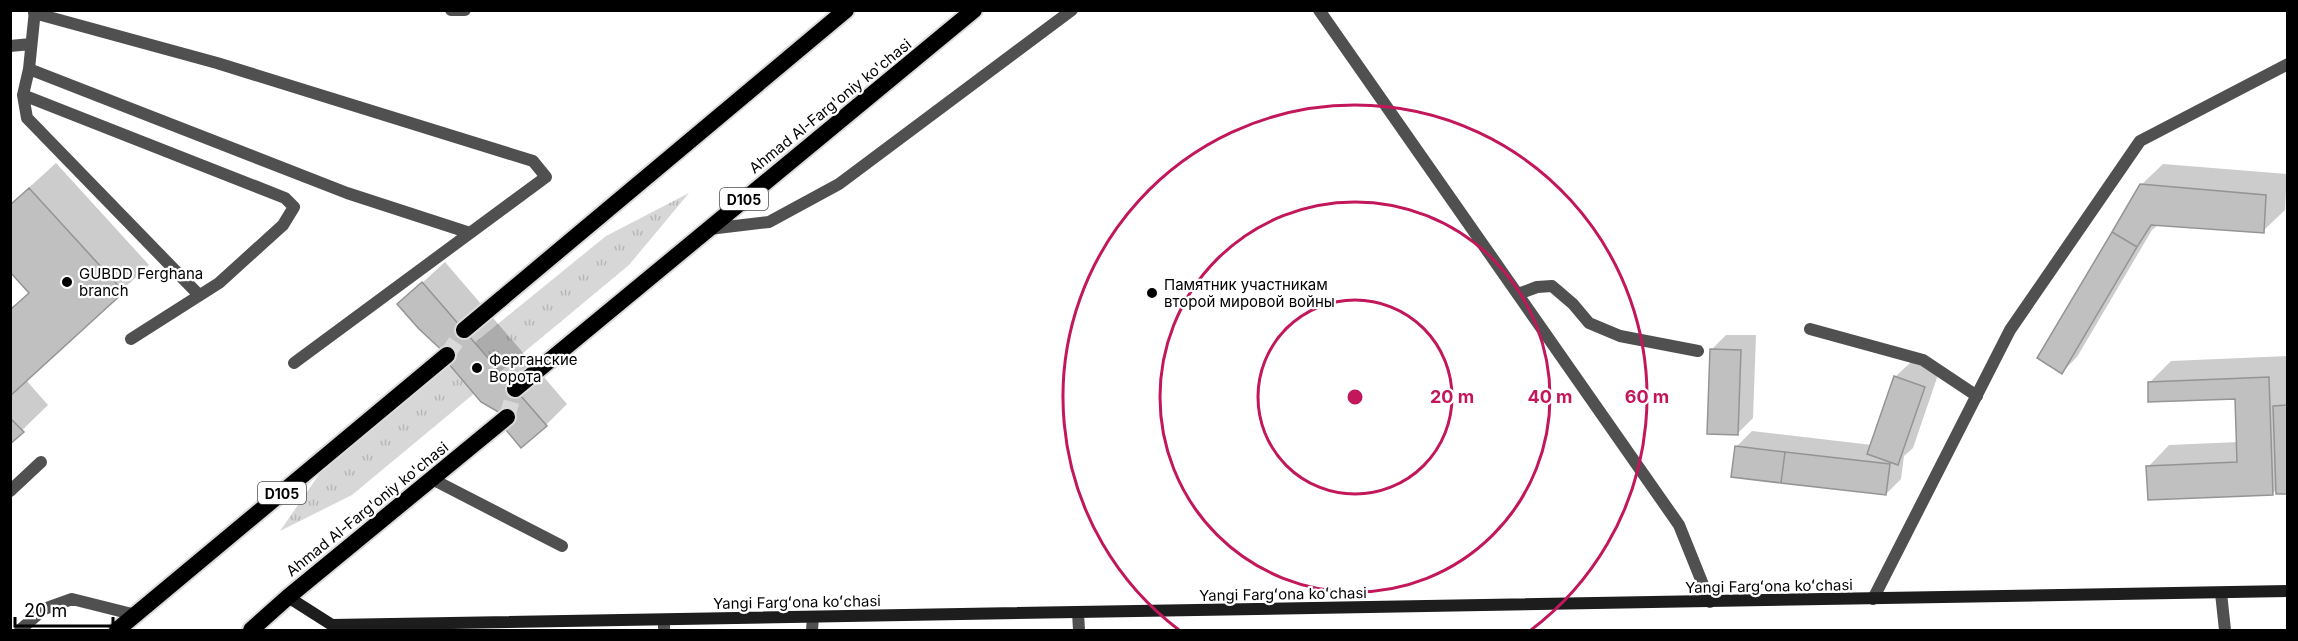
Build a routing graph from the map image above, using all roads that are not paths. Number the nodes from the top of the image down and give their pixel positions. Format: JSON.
{"nodes":[{"id":1,"x":451,"y":10,"type":"edge"},
{"id":2,"x":465,"y":10,"type":"edge"},
{"id":3,"x":846,"y":10,"type":"edge"},
{"id":4,"x":974,"y":10,"type":"edge"},
{"id":5,"x":1072,"y":10,"type":"edge"},
{"id":6,"x":1319,"y":10,"type":"edge"},
{"id":7,"x":35,"y":12,"type":"edge"},
{"id":8,"x":32,"y":44,"type":"junction"},
{"id":9,"x":10,"y":46,"type":"edge"},
{"id":10,"x":2288,"y":63,"type":"edge"},
{"id":11,"x":29,"y":69,"type":"junction"},
{"id":12,"x":23,"y":96,"type":"junction"},
{"id":13,"x":708,"y":229,"type":"junction"},
{"id":14,"x":470,"y":233,"type":"junction"},
{"id":15,"x":1518,"y":294,"type":"junction"},
{"id":16,"x":199,"y":295,"type":"junction"},
{"id":17,"x":1810,"y":329,"type":"dead end"},
{"id":18,"x":464,"y":330,"type":"tunnel mouth"},
{"id":19,"x":131,"y":339,"type":"dead end"},
{"id":20,"x":1698,"y":351,"type":"dead end"},
{"id":21,"x":447,"y":355,"type":"tunnel mouth"},
{"id":22,"x":294,"y":363,"type":"dead end"},
{"id":23,"x":514,"y":389,"type":"tunnel mouth"},
{"id":24,"x":1977,"y":396,"type":"junction"},
{"id":25,"x":507,"y":417,"type":"tunnel mouth"},
{"id":26,"x":41,"y":462,"type":"dead end"},
{"id":27,"x":432,"y":479,"type":"junction"},
{"id":28,"x":10,"y":491,"type":"edge"},
{"id":29,"x":562,"y":546,"type":"dead end"},
{"id":30,"x":2288,"y":591,"type":"edge"},
{"id":31,"x":2221,"y":592,"type":"junction"},
{"id":32,"x":288,"y":597,"type":"junction"},
{"id":33,"x":1873,"y":599,"type":"junction"},
{"id":34,"x":1710,"y":602,"type":"junction"},
{"id":35,"x":1078,"y":613,"type":"junction"},
{"id":36,"x":136,"y":615,"type":"junction"},
{"id":37,"x":813,"y":617,"type":"junction"},
{"id":38,"x":664,"y":625,"type":"edge"},
{"id":39,"x":20,"y":630,"type":"edge"},
{"id":40,"x":117,"y":630,"type":"edge"},
{"id":41,"x":251,"y":630,"type":"edge"},
{"id":42,"x":812,"y":630,"type":"edge"},
{"id":43,"x":1078,"y":630,"type":"edge"},
{"id":44,"x":2225,"y":630,"type":"edge"}],
"edges":[{"from":1,"to":2,"type":"street"},
{"from":3,"to":18,"type":"highway"},
{"from":4,"to":13,"type":"highway","name":"Ahmad Al-Farg'oniy ko'chasi","number":"D105"},
{"from":5,"to":13,"type":"street"},
{"from":6,"to":15,"type":"street"},
{"from":7,"to":8,"type":"street"},
{"from":7,"to":14,"type":"street"},
{"from":8,"to":9,"type":"street"},
{"from":8,"to":11,"type":"street"},
{"from":10,"to":24,"type":"street"},
{"from":11,"to":12,"type":"street"},
{"from":11,"to":14,"type":"street"},
{"from":12,"to":16,"type":"street"},
{"from":12,"to":16,"type":"street"},
{"from":13,"to":23,"type":"highway","name":"Ahmad Al-Farg'oniy ko'chasi","number":"D105"},
{"from":14,"to":22,"type":"street"},
{"from":15,"to":20,"type":"street"},
{"from":15,"to":34,"type":"street"},
{"from":16,"to":19,"type":"street"},
{"from":17,"to":24,"type":"street"},
{"from":21,"to":36,"type":"highway","number":"D105"},
{"from":24,"to":33,"type":"street"},
{"from":25,"to":27,"type":"highway","name":"Ahmad Al-Farg'oniy ko'chasi"},
{"from":26,"to":28,"type":"street"},
{"from":27,"to":29,"type":"street"},
{"from":27,"to":32,"type":"highway","name":"Ahmad Al-Farg'oniy ko'chasi"},
{"from":30,"to":31,"type":"main road","name":"Yangi Fargʻona koʻchasi"},
{"from":31,"to":33,"type":"main road","name":"Yangi Fargʻona koʻchasi"},
{"from":31,"to":44,"type":"street"},
{"from":32,"to":38,"type":"main road","name":"Yangi Fargʻona koʻchasi"},
{"from":32,"to":41,"type":"highway","name":"Ahmad Al-Farg'oniy ko'chasi"},
{"from":33,"to":34,"type":"main road","name":"Yangi Fargʻona koʻchasi"},
{"from":34,"to":35,"type":"main road","name":"Yangi Fargʻona koʻchasi"},
{"from":35,"to":37,"type":"main road","name":"Yangi Fargʻona koʻchasi"},
{"from":35,"to":43,"type":"street"},
{"from":36,"to":39,"type":"street"},
{"from":36,"to":40,"type":"highway","number":"D105"},
{"from":37,"to":38,"type":"main road","name":"Yangi Fargʻona koʻchasi"},
{"from":37,"to":42,"type":"street"}]}
